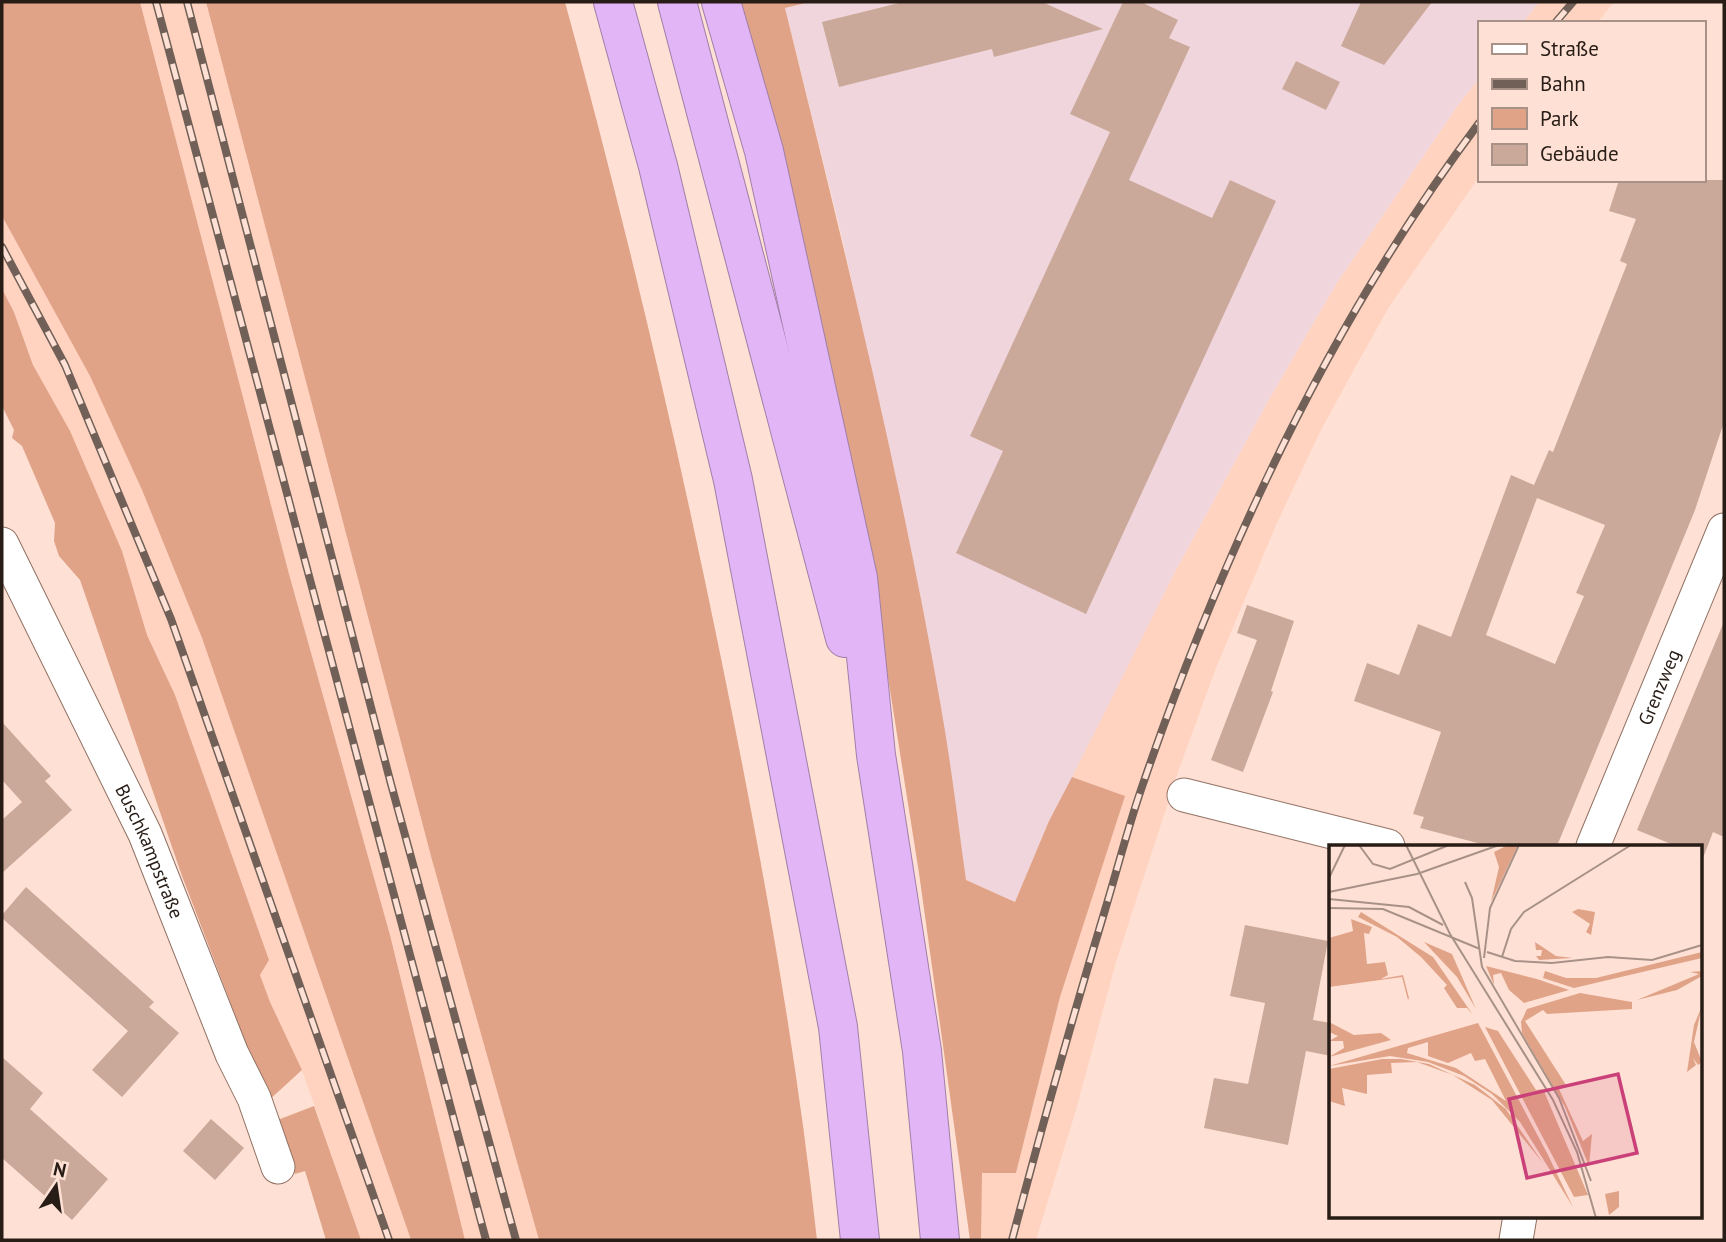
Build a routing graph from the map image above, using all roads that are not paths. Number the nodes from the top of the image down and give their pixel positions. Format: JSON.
{"nodes":[{"id":1,"x":613,"y":2,"type":"edge"},
{"id":2,"x":677,"y":2,"type":"edge"},
{"id":3,"x":721,"y":2,"type":"edge"},
{"id":4,"x":1724,"y":530,"type":"edge"},
{"id":5,"x":2,"y":544,"type":"edge"},
{"id":6,"x":876,"y":755,"type":"junction"},
{"id":7,"x":1184,"y":795,"type":"dead end"},
{"id":8,"x":1384,"y":845,"type":"edge"},
{"id":9,"x":1593,"y":845,"type":"edge"},
{"id":10,"x":278,"y":1167,"type":"dead end"},
{"id":11,"x":1520,"y":1218,"type":"edge"},
{"id":12,"x":860,"y":1240,"type":"edge"},
{"id":13,"x":940,"y":1240,"type":"edge"},
{"id":14,"x":1516,"y":1240,"type":"edge"}],
"edges":[{"from":1,"to":12,"type":"highway"},
{"from":2,"to":6,"type":"highway"},
{"from":3,"to":6,"type":"highway"},
{"from":4,"to":9,"type":"street","name":"Grenzweg"},
{"from":5,"to":10,"type":"street","name":"Buschkampstraße"},
{"from":6,"to":13,"type":"highway"},
{"from":7,"to":8,"type":"street"},
{"from":11,"to":14,"type":"street"}]}
